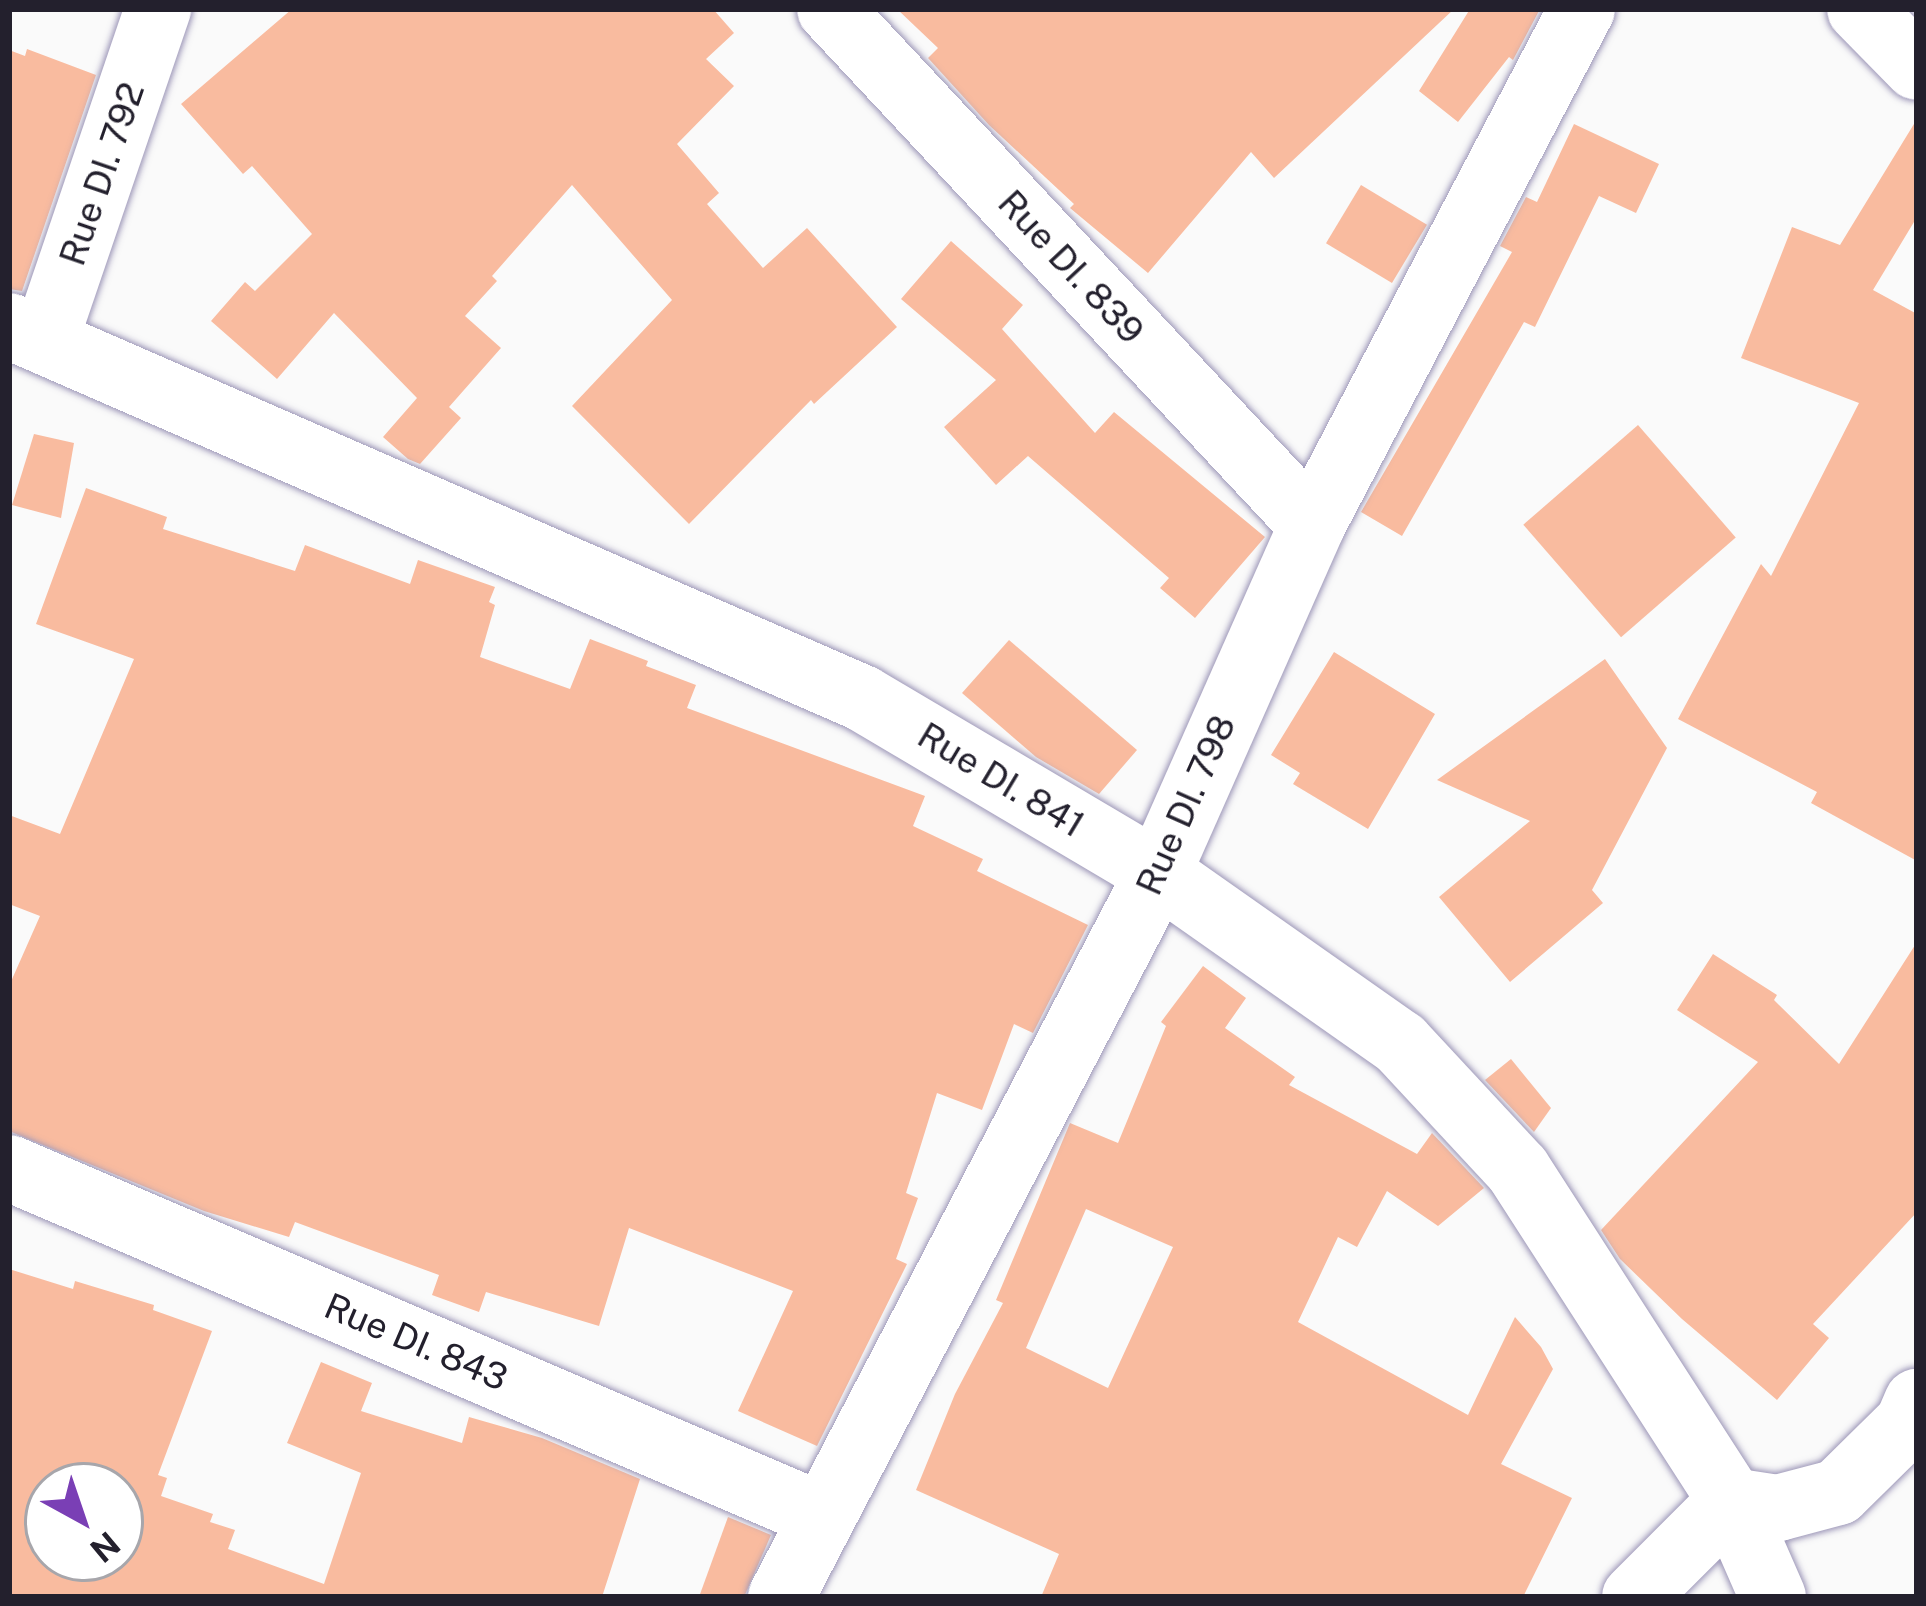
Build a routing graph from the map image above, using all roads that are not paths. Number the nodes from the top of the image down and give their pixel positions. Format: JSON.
{"nodes":[{"id":1,"x":158,"y":9,"type":"edge"},
{"id":2,"x":830,"y":9,"type":"edge"},
{"id":3,"x":1582,"y":9,"type":"edge"},
{"id":4,"x":1860,"y":9,"type":"edge"},
{"id":5,"x":1917,"y":67,"type":"edge"},
{"id":6,"x":27,"y":332,"type":"edge"},
{"id":7,"x":1312,"y":525,"type":"junction"},
{"id":8,"x":1158,"y":873,"type":"junction"},
{"id":9,"x":9,"y":1168,"type":"edge"},
{"id":10,"x":1917,"y":1402,"type":"edge"},
{"id":11,"x":1755,"y":1504,"type":"junction"},
{"id":12,"x":822,"y":1516,"type":"junction"},
{"id":13,"x":781,"y":1597,"type":"edge"},
{"id":14,"x":1635,"y":1597,"type":"edge"},
{"id":15,"x":1773,"y":1597,"type":"edge"}],
"edges":[{"from":1,"to":6,"type":"street","name":"Rue DI. 792"},
{"from":2,"to":7,"type":"street","name":"Rue DI. 839"},
{"from":3,"to":7,"type":"street","name":"Rue DI. 798"},
{"from":4,"to":5,"type":"street"},
{"from":6,"to":8,"type":"street","name":"Rue DI. 841"},
{"from":7,"to":8,"type":"street","name":"Rue DI. 798"},
{"from":8,"to":11,"type":"street","name":"Rue DI. 841"},
{"from":8,"to":12,"type":"street","name":"Rue DI. 798"},
{"from":9,"to":12,"type":"street","name":"Rue DI. 843"},
{"from":10,"to":11,"type":"street"},
{"from":11,"to":14,"type":"street"},
{"from":11,"to":15,"type":"street","name":"Rue DI. 841"},
{"from":12,"to":13,"type":"street","name":"Rue DI. 798"}]}
